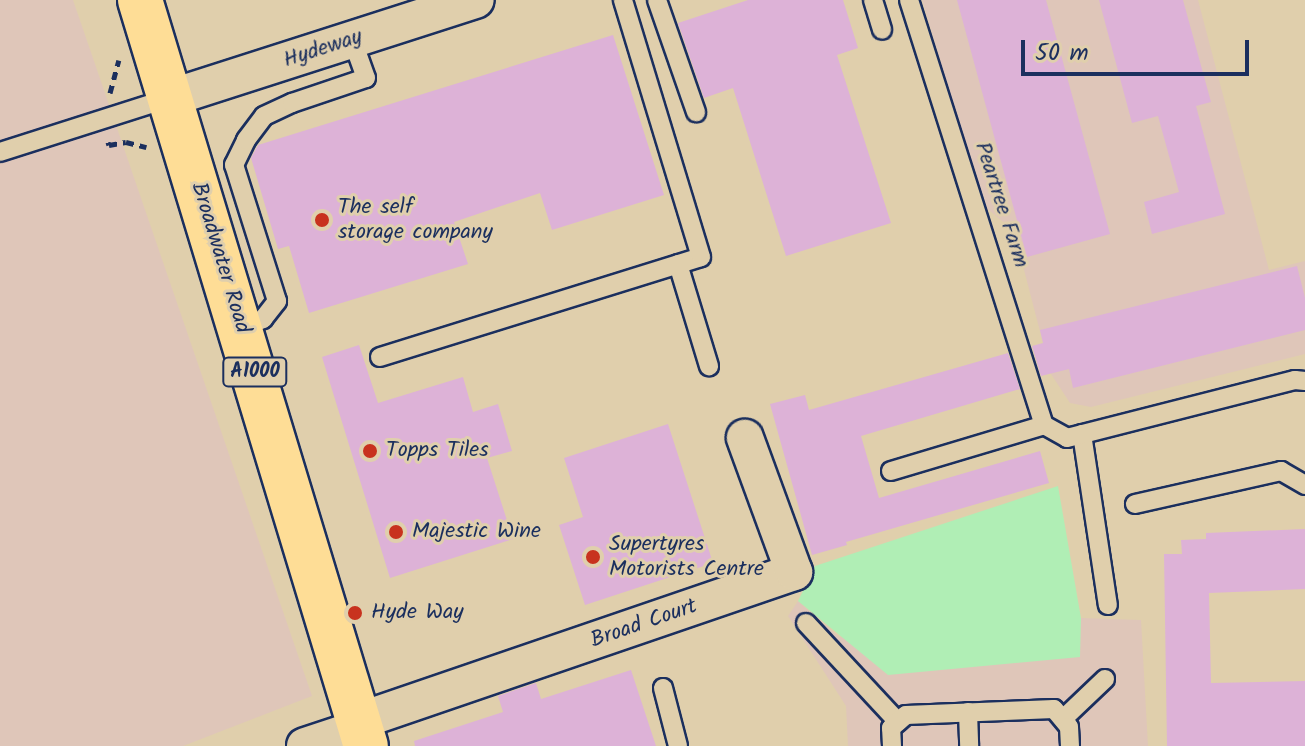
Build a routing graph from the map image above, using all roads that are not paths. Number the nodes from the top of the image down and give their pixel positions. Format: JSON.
{"nodes":[{"id":1,"x":140,"y":0,"type":"edge"},
{"id":2,"x":476,"y":0,"type":"edge"},
{"id":3,"x":623,"y":0,"type":"edge"},
{"id":4,"x":657,"y":0,"type":"edge"},
{"id":5,"x":873,"y":0,"type":"edge"},
{"id":6,"x":909,"y":0,"type":"edge"},
{"id":7,"x":882,"y":30,"type":"dead end"},
{"id":8,"x":352,"y":39,"type":"junction"},
{"id":9,"x":170,"y":98,"type":"junction"},
{"id":10,"x":696,"y":112,"type":"dead end"},
{"id":11,"x":0,"y":152,"type":"edge"},
{"id":12,"x":678,"y":264,"type":"junction"},
{"id":13,"x":241,"y":328,"type":"junction"},
{"id":14,"x":380,"y":357,"type":"dead end"},
{"id":15,"x":709,"y":366,"type":"dead end"},
{"id":16,"x":1305,"y":381,"type":"edge"},
{"id":17,"x":1044,"y":425,"type":"junction"},
{"id":18,"x":1082,"y":434,"type":"junction"},
{"id":19,"x":745,"y":438,"type":"dead end"},
{"id":20,"x":891,"y":471,"type":"dead end"},
{"id":21,"x":1305,"y":485,"type":"edge"},
{"id":22,"x":1135,"y":504,"type":"dead end"},
{"id":23,"x":1108,"y":605,"type":"dead end"},
{"id":24,"x":806,"y":623,"type":"dead end"},
{"id":25,"x":1105,"y":679,"type":"dead end"},
{"id":26,"x":663,"y":688,"type":"dead end"},
{"id":27,"x":968,"y":712,"type":"junction"},
{"id":28,"x":1063,"y":719,"type":"junction"},
{"id":29,"x":898,"y":722,"type":"junction"},
{"id":30,"x":362,"y":732,"type":"edge"},
{"id":31,"x":305,"y":746,"type":"edge"},
{"id":32,"x":678,"y":746,"type":"edge"},
{"id":33,"x":892,"y":746,"type":"edge"},
{"id":34,"x":969,"y":746,"type":"edge"},
{"id":35,"x":1070,"y":746,"type":"edge"}],
"edges":[{"from":1,"to":9,"type":"main road","name":"Broadwater Road","number":"A1000"},
{"from":2,"to":8,"type":"street","name":"Hydeway"},
{"from":3,"to":12,"type":"lane"},
{"from":4,"to":10,"type":"lane"},
{"from":5,"to":7,"type":"lane"},
{"from":6,"to":17,"type":"lane","name":"Peartree Farm"},
{"from":8,"to":9,"type":"street","name":"Hydeway"},
{"from":8,"to":13,"type":"lane"},
{"from":9,"to":11,"type":"lane"},
{"from":9,"to":13,"type":"main road","name":"Broadwater Road","number":"A1000"},
{"from":12,"to":14,"type":"lane"},
{"from":12,"to":15,"type":"lane"},
{"from":13,"to":30,"type":"main road","name":"Broadwater Road","number":"A1000"},
{"from":16,"to":18,"type":"lane"},
{"from":17,"to":18,"type":"lane"},
{"from":17,"to":20,"type":"lane"},
{"from":18,"to":23,"type":"lane"},
{"from":19,"to":30,"type":"street","name":"Broad Court"},
{"from":21,"to":22,"type":"lane"},
{"from":24,"to":29,"type":"lane"},
{"from":25,"to":28,"type":"lane"},
{"from":26,"to":32,"type":"lane"},
{"from":27,"to":28,"type":"lane"},
{"from":27,"to":29,"type":"lane"},
{"from":27,"to":34,"type":"lane"},
{"from":28,"to":35,"type":"lane"},
{"from":29,"to":33,"type":"lane"},
{"from":30,"to":31,"type":"street"}]}
